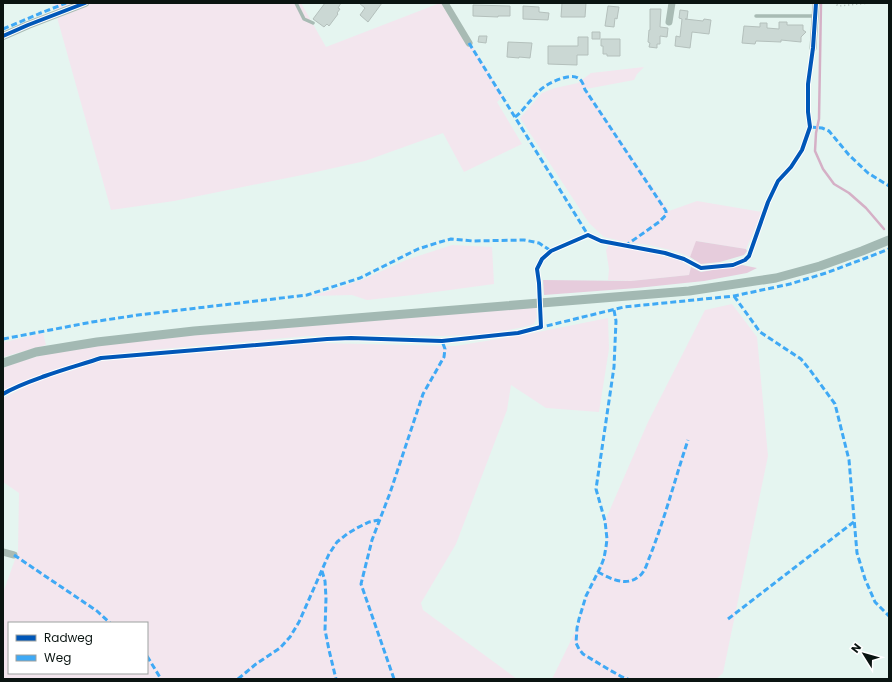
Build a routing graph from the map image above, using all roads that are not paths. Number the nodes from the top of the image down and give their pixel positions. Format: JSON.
{"nodes":[{"id":1,"x":85,"y":3,"type":"edge"},
{"id":2,"x":296,"y":3,"type":"edge"},
{"id":3,"x":445,"y":3,"type":"edge"},
{"id":4,"x":672,"y":3,"type":"edge"},
{"id":5,"x":816,"y":3,"type":"edge"},
{"id":6,"x":756,"y":16,"type":"dead end"},
{"id":7,"x":816,"y":16,"type":"junction"},
{"id":8,"x":669,"y":22,"type":"dead end"},
{"id":9,"x":313,"y":23,"type":"dead end"},
{"id":10,"x":3,"y":36,"type":"edge"},
{"id":11,"x":469,"y":43,"type":"dead end"},
{"id":12,"x":813,"y":48,"type":"dead end"},
{"id":13,"x":889,"y":240,"type":"edge"},
{"id":14,"x":3,"y":363,"type":"edge"},
{"id":15,"x":3,"y":552,"type":"edge"},
{"id":16,"x":14,"y":555,"type":"dead end"}],
"edges":[{"from":1,"to":10,"type":"street"},
{"from":2,"to":9,"type":"lane"},
{"from":3,"to":11,"type":"street"},
{"from":4,"to":8,"type":"street"},
{"from":5,"to":7,"type":"street"},
{"from":6,"to":7,"type":"lane"},
{"from":7,"to":12,"type":"street"},
{"from":13,"to":14,"type":"main road"},
{"from":15,"to":16,"type":"street"}]}
